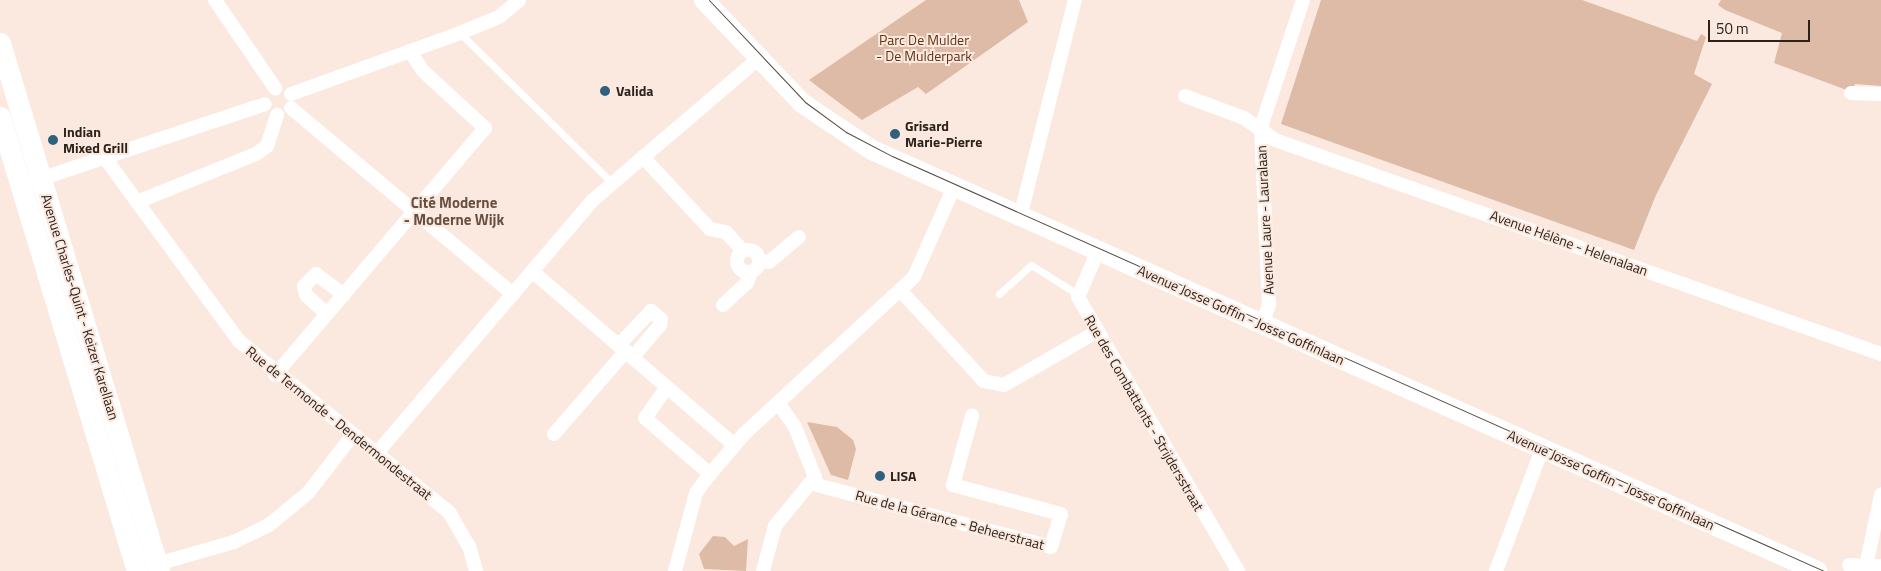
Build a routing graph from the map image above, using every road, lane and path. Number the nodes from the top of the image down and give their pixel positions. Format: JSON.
{"nodes":[{"id":1,"x":215,"y":0,"type":"edge"},
{"id":2,"x":518,"y":0,"type":"edge"},
{"id":3,"x":704,"y":0,"type":"edge"},
{"id":4,"x":1075,"y":0,"type":"edge"},
{"id":5,"x":1303,"y":0,"type":"edge"},
{"id":6,"x":460,"y":33,"type":"junction"},
{"id":7,"x":0,"y":43,"type":"edge"},
{"id":8,"x":410,"y":51,"type":"junction"},
{"id":9,"x":758,"y":59,"type":"junction"},
{"id":10,"x":5,"y":77,"type":"edge"},
{"id":11,"x":275,"y":88,"type":"junction"},
{"id":12,"x":1851,"y":93,"type":"dead end"},
{"id":13,"x":1881,"y":94,"type":"edge"},
{"id":14,"x":1185,"y":96,"type":"dead end"},
{"id":15,"x":291,"y":101,"type":"junction"},
{"id":16,"x":266,"y":104,"type":"junction"},
{"id":17,"x":9,"y":107,"type":"edge"},
{"id":18,"x":277,"y":115,"type":"junction"},
{"id":19,"x":0,"y":117,"type":"edge"},
{"id":20,"x":1262,"y":127,"type":"junction"},
{"id":21,"x":643,"y":157,"type":"junction"},
{"id":22,"x":106,"y":158,"type":"junction"},
{"id":23,"x":31,"y":182,"type":"junction"},
{"id":24,"x":612,"y":183,"type":"junction"},
{"id":25,"x":954,"y":188,"type":"junction"},
{"id":26,"x":137,"y":202,"type":"junction"},
{"id":27,"x":416,"y":212,"type":"junction"},
{"id":28,"x":1020,"y":217,"type":"junction"},
{"id":29,"x":799,"y":237,"type":"dead end"},
{"id":30,"x":1098,"y":251,"type":"junction"},
{"id":31,"x":755,"y":267,"type":"junction"},
{"id":32,"x":532,"y":271,"type":"junction"},
{"id":33,"x":900,"y":290,"type":"junction"},
{"id":34,"x":344,"y":294,"type":"junction"},
{"id":35,"x":513,"y":294,"type":"junction"},
{"id":36,"x":999,"y":294,"type":"dead end"},
{"id":37,"x":1079,"y":295,"type":"junction"},
{"id":38,"x":723,"y":305,"type":"dead end"},
{"id":39,"x":328,"y":314,"type":"junction"},
{"id":40,"x":1262,"y":325,"type":"junction"},
{"id":41,"x":1096,"y":332,"type":"junction"},
{"id":42,"x":626,"y":351,"type":"junction"},
{"id":43,"x":1881,"y":354,"type":"edge"},
{"id":44,"x":275,"y":375,"type":"junction"},
{"id":45,"x":667,"y":386,"type":"junction"},
{"id":46,"x":778,"y":403,"type":"junction"},
{"id":47,"x":969,"y":420,"type":"dead end"},
{"id":48,"x":554,"y":434,"type":"dead end"},
{"id":49,"x":352,"y":436,"type":"junction"},
{"id":50,"x":734,"y":445,"type":"junction"},
{"id":51,"x":1542,"y":449,"type":"junction"},
{"id":52,"x":376,"y":454,"type":"junction"},
{"id":53,"x":710,"y":474,"type":"junction"},
{"id":54,"x":813,"y":484,"type":"junction"},
{"id":55,"x":1881,"y":495,"type":"edge"},
{"id":56,"x":1849,"y":565,"type":"dead end"},
{"id":57,"x":1866,"y":566,"type":"junction"},
{"id":58,"x":1881,"y":566,"type":"edge"},
{"id":59,"x":151,"y":569,"type":"edge"},
{"id":60,"x":476,"y":571,"type":"edge"},
{"id":61,"x":675,"y":571,"type":"edge"},
{"id":62,"x":763,"y":571,"type":"edge"},
{"id":63,"x":1238,"y":571,"type":"edge"},
{"id":64,"x":1496,"y":571,"type":"edge"},
{"id":65,"x":1817,"y":571,"type":"edge"}],
"edges":[{"from":1,"to":11,"type":"street"},
{"from":2,"to":6,"type":"street"},
{"from":3,"to":9,"type":"main road","name":"Avenue Josse Goffin - Josse Goffinlaan"},
{"from":4,"to":28,"type":"street"},
{"from":5,"to":20,"type":"street","name":"Avenue Laure - Lauralaan"},
{"from":6,"to":8,"type":"street"},
{"from":6,"to":24,"type":"lane"},
{"from":7,"to":10,"type":"main road","name":"Avenue Charles-Quint - Keizer Karellaan"},
{"from":8,"to":15,"type":"street"},
{"from":8,"to":27,"type":"street"},
{"from":9,"to":21,"type":"street"},
{"from":9,"to":25,"type":"main road","name":"Avenue Josse Goffin - Josse Goffinlaan"},
{"from":10,"to":17,"type":"main road","name":"Avenue Charles-Quint - Keizer Karellaan"},
{"from":11,"to":15,"type":"street"},
{"from":11,"to":16,"type":"street"},
{"from":12,"to":13,"type":"street"},
{"from":14,"to":20,"type":"street","name":"Avenue Hélène - Helenalaan"},
{"from":15,"to":18,"type":"street"},
{"from":15,"to":27,"type":"street"},
{"from":16,"to":18,"type":"street"},
{"from":16,"to":22,"type":"street"},
{"from":17,"to":23,"type":"main road","name":"Avenue Charles-Quint - Keizer Karellaan"},
{"from":18,"to":26,"type":"street"},
{"from":19,"to":23,"type":"main road","name":"Avenue Charles-Quint - Keizer Karellaan"},
{"from":20,"to":40,"type":"street","name":"Avenue Laure - Lauralaan"},
{"from":20,"to":43,"type":"street","name":"Avenue Hélène - Helenalaan"},
{"from":21,"to":24,"type":"street"},
{"from":21,"to":31,"type":"street"},
{"from":22,"to":23,"type":"street"},
{"from":22,"to":26,"type":"street","name":"Rue de Termonde - Dendermondestraat"},
{"from":23,"to":59,"type":"main road","name":"Avenue Charles-Quint - Keizer Karellaan"},
{"from":24,"to":32,"type":"street"},
{"from":25,"to":28,"type":"main road","name":"Avenue Josse Goffin - Josse Goffinlaan"},
{"from":25,"to":33,"type":"street"},
{"from":26,"to":44,"type":"street","name":"Rue de Termonde - Dendermondestraat"},
{"from":27,"to":34,"type":"street"},
{"from":27,"to":35,"type":"street"},
{"from":28,"to":30,"type":"main road","name":"Avenue Josse Goffin - Josse Goffinlaan"},
{"from":29,"to":31,"type":"street"},
{"from":30,"to":37,"type":"street"},
{"from":30,"to":40,"type":"main road","name":"Avenue Josse Goffin - Josse Goffinlaan"},
{"from":31,"to":38,"type":"street"},
{"from":32,"to":35,"type":"street"},
{"from":32,"to":42,"type":"street"},
{"from":33,"to":41,"type":"street"},
{"from":33,"to":46,"type":"street"},
{"from":34,"to":39,"type":"street"},
{"from":34,"to":39,"type":"street"},
{"from":35,"to":52,"type":"street"},
{"from":36,"to":37,"type":"lane"},
{"from":37,"to":41,"type":"street","name":"Rue des Combattants - Strijdersstraat"},
{"from":39,"to":44,"type":"street"},
{"from":40,"to":51,"type":"main road","name":"Avenue Josse Goffin - Josse Goffinlaan"},
{"from":41,"to":63,"type":"street","name":"Rue des Combattants - Strijdersstraat"},
{"from":42,"to":45,"type":"street"},
{"from":42,"to":48,"type":"street"},
{"from":44,"to":49,"type":"street","name":"Rue de Termonde - Dendermondestraat"},
{"from":45,"to":50,"type":"street"},
{"from":45,"to":53,"type":"street"},
{"from":46,"to":50,"type":"street"},
{"from":46,"to":54,"type":"street"},
{"from":47,"to":54,"type":"street","name":"Rue de la Gérance - Beheerstraat"},
{"from":49,"to":52,"type":"street","name":"Rue de Termonde - Dendermondestraat"},
{"from":49,"to":59,"type":"street"},
{"from":50,"to":53,"type":"street"},
{"from":51,"to":64,"type":"street"},
{"from":51,"to":65,"type":"main road","name":"Avenue Josse Goffin - Josse Goffinlaan"},
{"from":52,"to":60,"type":"street","name":"Rue de Termonde - Dendermondestraat"},
{"from":53,"to":61,"type":"street"},
{"from":54,"to":62,"type":"street"},
{"from":55,"to":57,"type":"street"},
{"from":56,"to":57,"type":"street"},
{"from":57,"to":58,"type":"street"}]}
